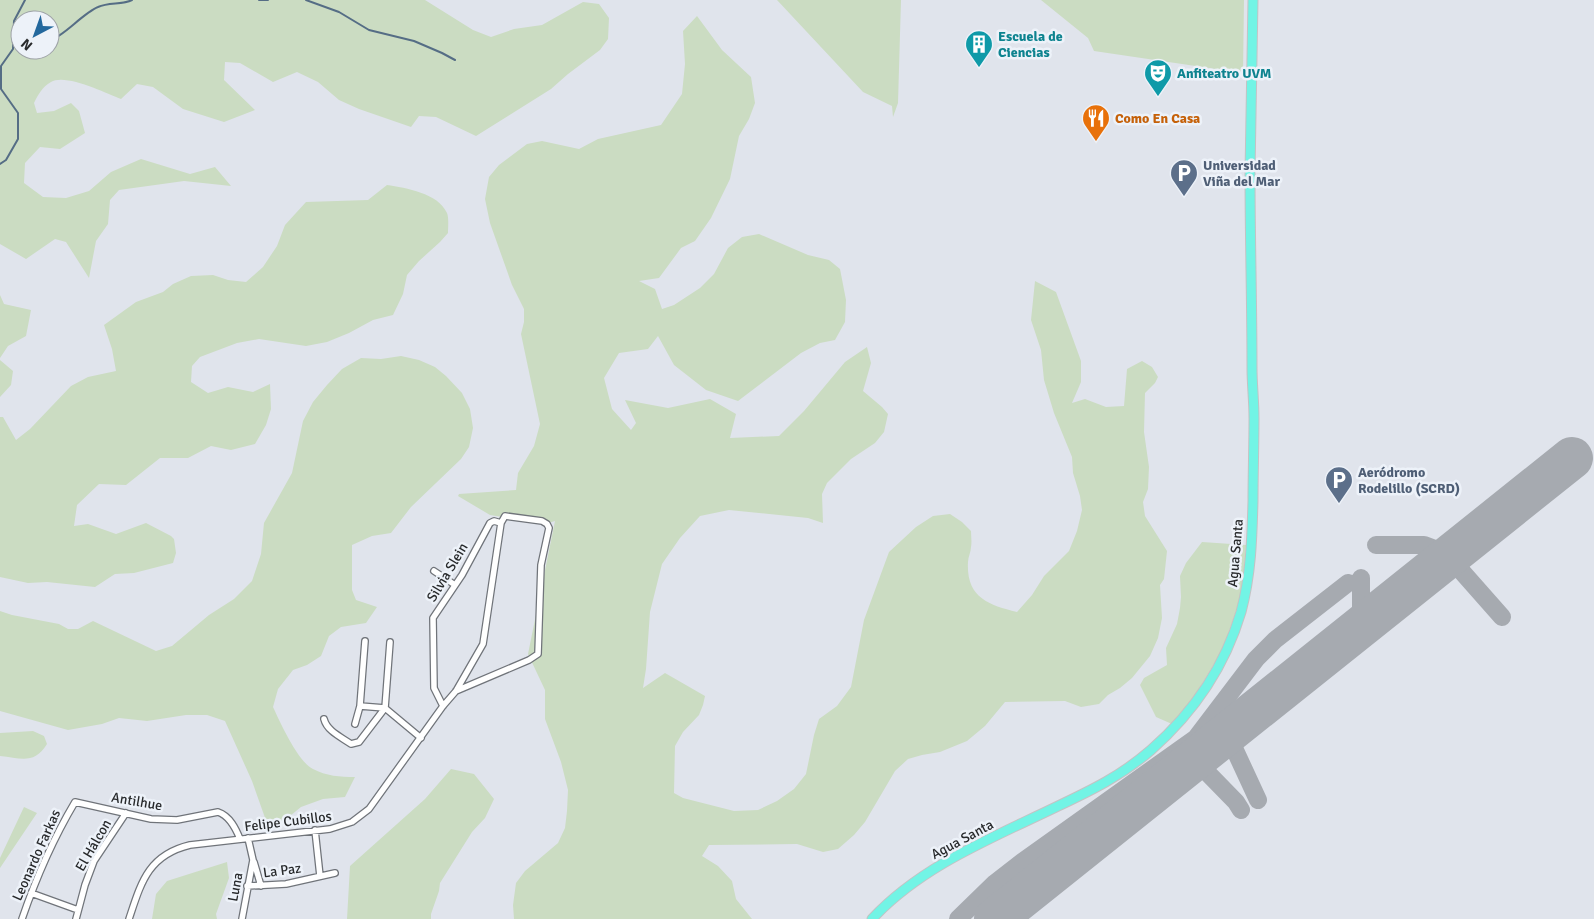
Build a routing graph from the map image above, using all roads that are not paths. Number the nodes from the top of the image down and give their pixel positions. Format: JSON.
{"nodes":[{"id":1,"x":1253,"y":0,"type":"edge"},
{"id":2,"x":501,"y":523,"type":"junction"},
{"id":3,"x":434,"y":571,"type":"dead end"},
{"id":4,"x":455,"y":585,"type":"junction"},
{"id":5,"x":365,"y":642,"type":"dead end"},
{"id":6,"x":390,"y":642,"type":"dead end"},
{"id":7,"x":456,"y":691,"type":"junction"},
{"id":8,"x":360,"y":706,"type":"junction"},
{"id":9,"x":443,"y":706,"type":"junction"},
{"id":10,"x":386,"y":708,"type":"junction"},
{"id":11,"x":324,"y":719,"type":"dead end"},
{"id":12,"x":355,"y":724,"type":"dead end"},
{"id":13,"x":421,"y":738,"type":"junction"},
{"id":14,"x":75,"y":802,"type":"joint"},
{"id":15,"x":126,"y":813,"type":"junction"},
{"id":16,"x":315,"y":830,"type":"junction"},
{"id":17,"x":248,"y":838,"type":"junction"},
{"id":18,"x":240,"y":839,"type":"junction"},
{"id":19,"x":253,"y":860,"type":"junction"},
{"id":20,"x":335,"y":872,"type":"dead end"},
{"id":21,"x":320,"y":876,"type":"junction"},
{"id":22,"x":247,"y":886,"type":"junction"},
{"id":23,"x":261,"y":886,"type":"junction"},
{"id":24,"x":31,"y":893,"type":"junction"},
{"id":25,"x":78,"y":910,"type":"junction"},
{"id":26,"x":22,"y":919,"type":"edge"},
{"id":27,"x":76,"y":919,"type":"edge"},
{"id":28,"x":129,"y":919,"type":"edge"},
{"id":29,"x":242,"y":919,"type":"edge"},
{"id":30,"x":872,"y":919,"type":"edge"}],
"edges":[{"from":1,"to":30,"type":"main road","name":"Agua Santa"},
{"from":2,"to":4,"type":"street","name":"Silvia Slein"},
{"from":2,"to":7,"type":"street"},
{"from":2,"to":7,"type":"street"},
{"from":3,"to":4,"type":"street"},
{"from":4,"to":9,"type":"street","name":"Silvia Slein"},
{"from":5,"to":8,"type":"street"},
{"from":6,"to":10,"type":"street"},
{"from":7,"to":9,"type":"street","name":"Felipe Cubillos"},
{"from":8,"to":10,"type":"street"},
{"from":8,"to":12,"type":"street"},
{"from":9,"to":13,"type":"street","name":"Felipe Cubillos"},
{"from":10,"to":11,"type":"street"},
{"from":10,"to":13,"type":"street"},
{"from":13,"to":16,"type":"street","name":"Felipe Cubillos"},
{"from":14,"to":15,"type":"street","name":"Antilhue"},
{"from":14,"to":24,"type":"street","name":"Leonardo Farkas"},
{"from":15,"to":18,"type":"street","name":"Antilhue"},
{"from":15,"to":25,"type":"street","name":"El Hálcon"},
{"from":16,"to":17,"type":"street","name":"Felipe Cubillos"},
{"from":16,"to":21,"type":"street","name":"La Paz"},
{"from":17,"to":18,"type":"street","name":"Felipe Cubillos"},
{"from":17,"to":19,"type":"street","name":"Luna"},
{"from":18,"to":28,"type":"street","name":"Felipe Cubillos"},
{"from":19,"to":22,"type":"street","name":"Luna"},
{"from":19,"to":23,"type":"street","name":"Luna"},
{"from":20,"to":21,"type":"street","name":"La Paz"},
{"from":21,"to":23,"type":"street","name":"La Paz"},
{"from":22,"to":23,"type":"street","name":"La Paz"},
{"from":22,"to":29,"type":"street","name":"Luna"},
{"from":24,"to":25,"type":"street"},
{"from":24,"to":26,"type":"street","name":"Leonardo Farkas"},
{"from":25,"to":27,"type":"street","name":"El Hálcon"}]}
